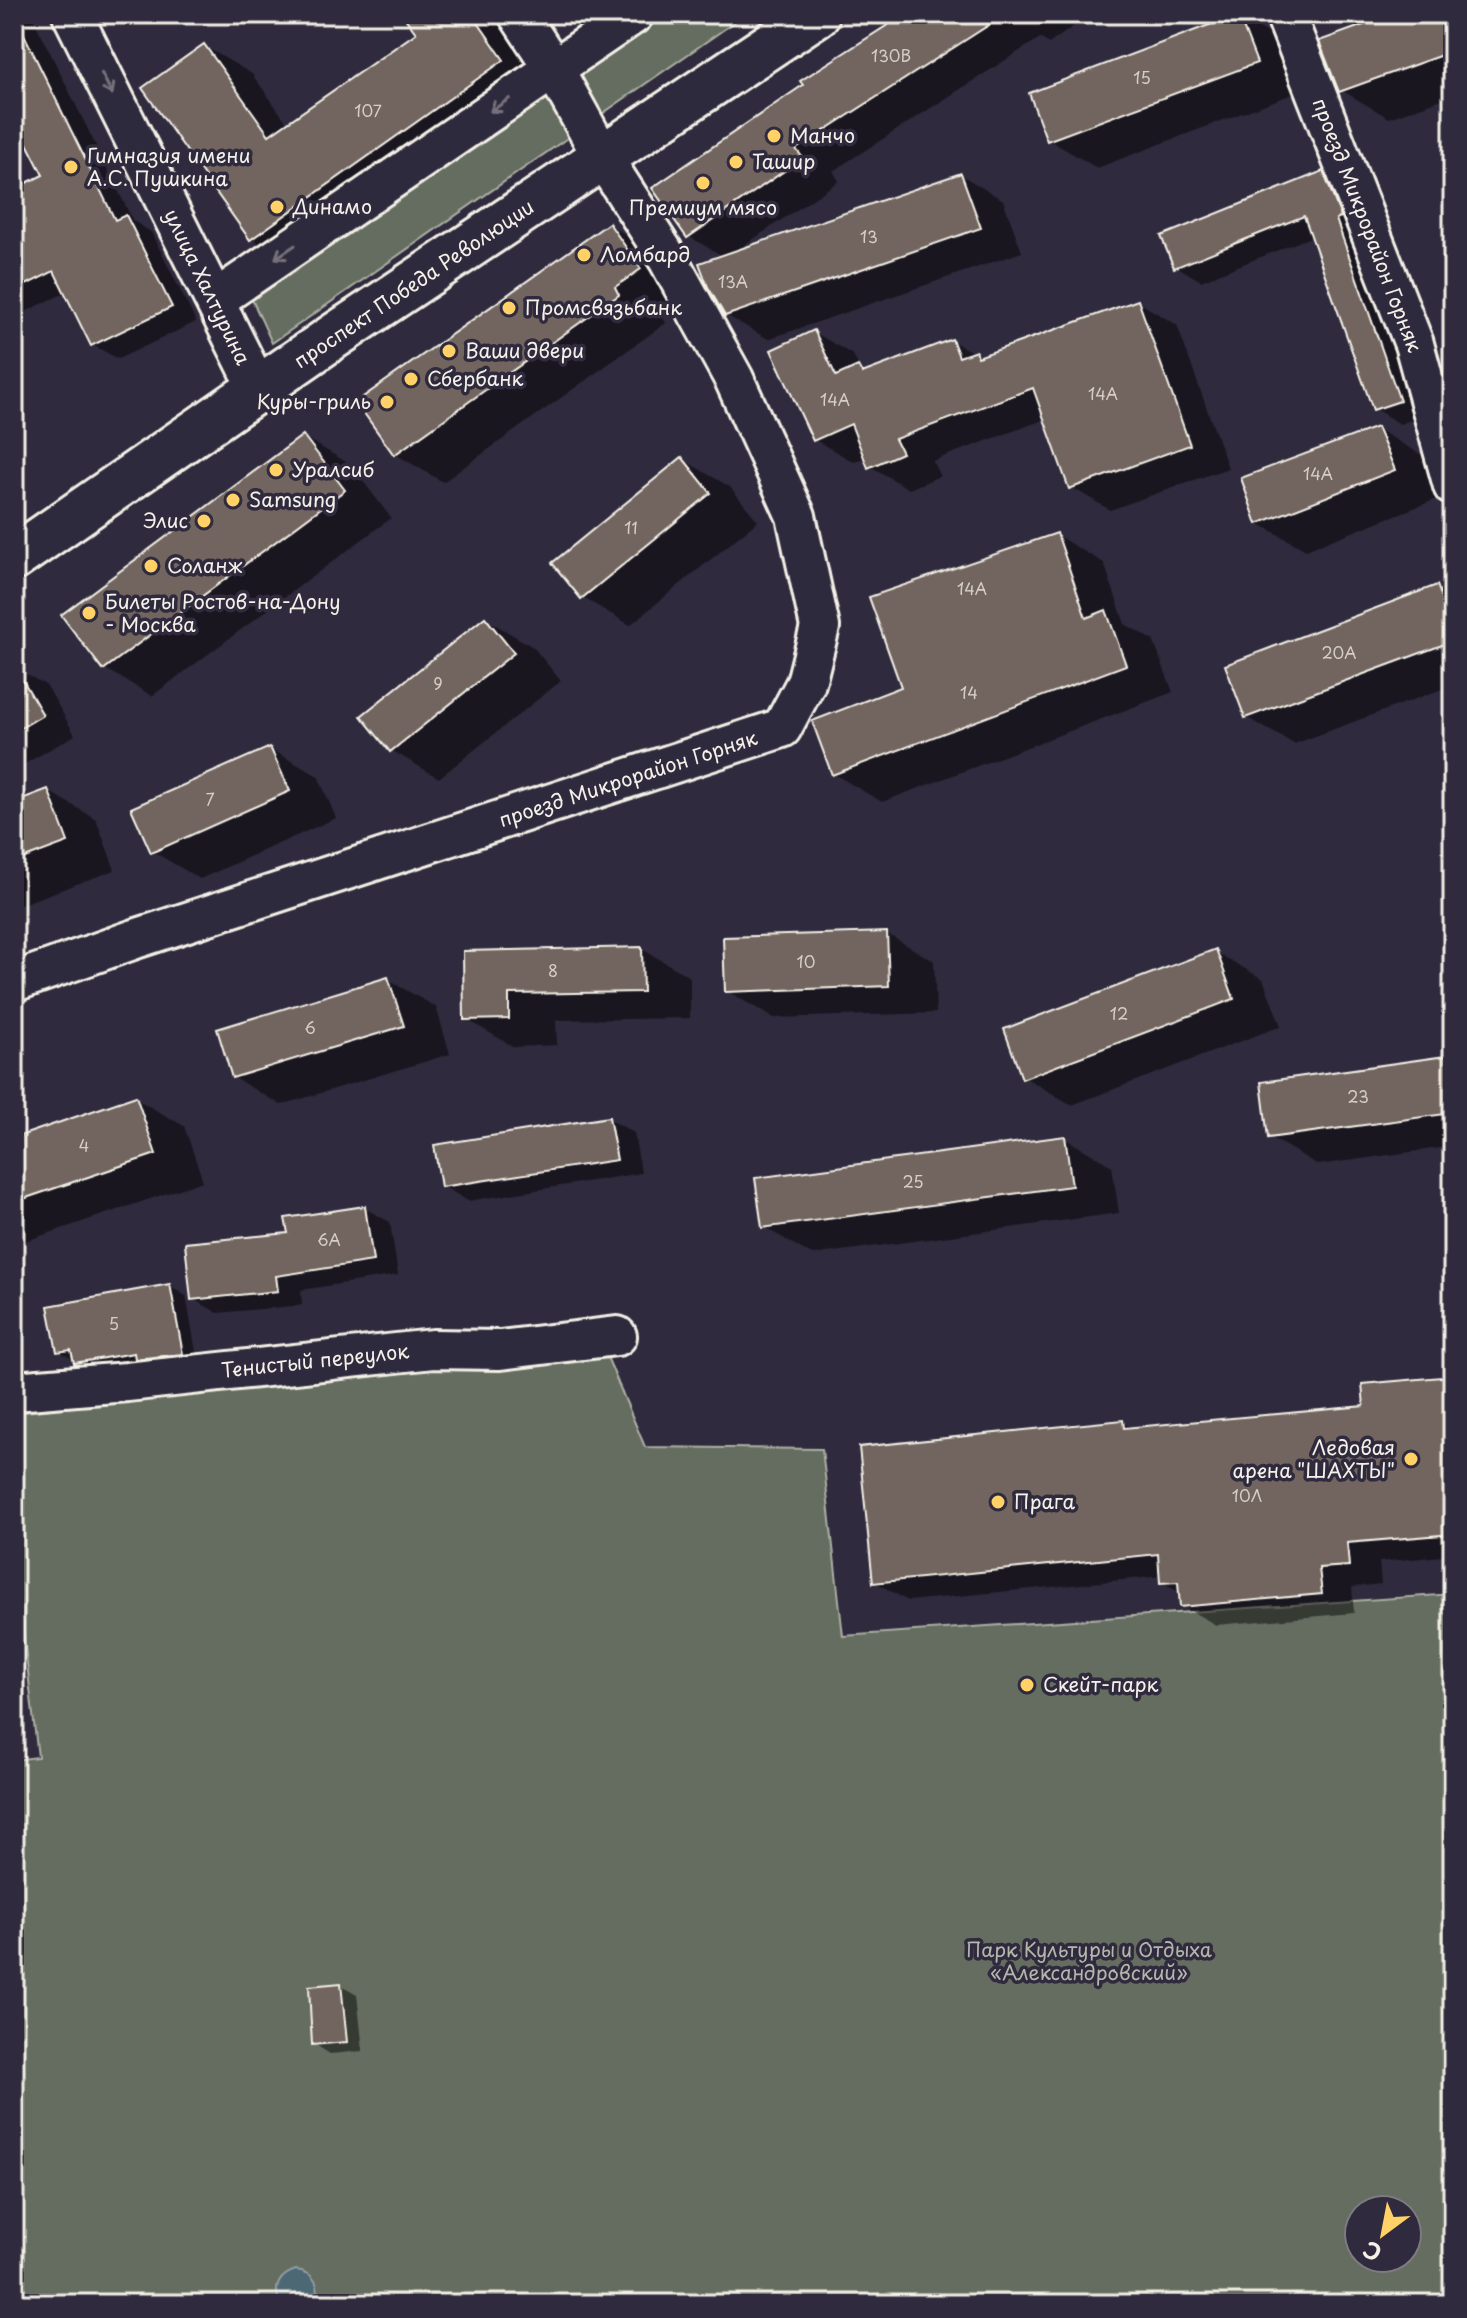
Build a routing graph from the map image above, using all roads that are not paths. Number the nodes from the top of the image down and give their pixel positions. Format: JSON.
{"nodes":[{"id":1,"x":72,"y":14,"type":"edge"},
{"id":2,"x":518,"y":14,"type":"edge"},
{"id":3,"x":634,"y":14,"type":"edge"},
{"id":4,"x":817,"y":14,"type":"edge"},
{"id":5,"x":1285,"y":14,"type":"edge"},
{"id":6,"x":554,"y":69,"type":"junction"},
{"id":7,"x":603,"y":158,"type":"junction"},
{"id":8,"x":215,"y":300,"type":"junction"},
{"id":9,"x":258,"y":388,"type":"junction"},
{"id":10,"x":1453,"y":486,"type":"edge"},
{"id":11,"x":14,"y":558,"type":"edge"},
{"id":12,"x":14,"y":982,"type":"edge"},
{"id":13,"x":617,"y":1336,"type":"dead end"},
{"id":14,"x":14,"y":1391,"type":"edge"}],
"edges":[{"from":1,"to":8,"type":"street","name":"улица Халтурина","one_way":true},
{"from":2,"to":6,"type":"street","name":"проезд Микрорайон Горняк"},
{"from":3,"to":6,"type":"street"},
{"from":4,"to":7,"type":"main road","name":"проспект Победа Революции"},
{"from":5,"to":10,"type":"street","name":"проезд Микрорайон Горняк"},
{"from":6,"to":7,"type":"street","name":"проезд Микрорайон Горняк"},
{"from":6,"to":8,"type":"street","one_way":true},
{"from":7,"to":9,"type":"main road","name":"проспект Победа Революции"},
{"from":7,"to":12,"type":"street","name":"проезд Микрорайон Горняк"},
{"from":8,"to":9,"type":"street","name":"улица Халтурина"},
{"from":9,"to":11,"type":"main road","name":"проспект Победа Революции"},
{"from":13,"to":14,"type":"street","name":"Тенистый переулок"}]}
